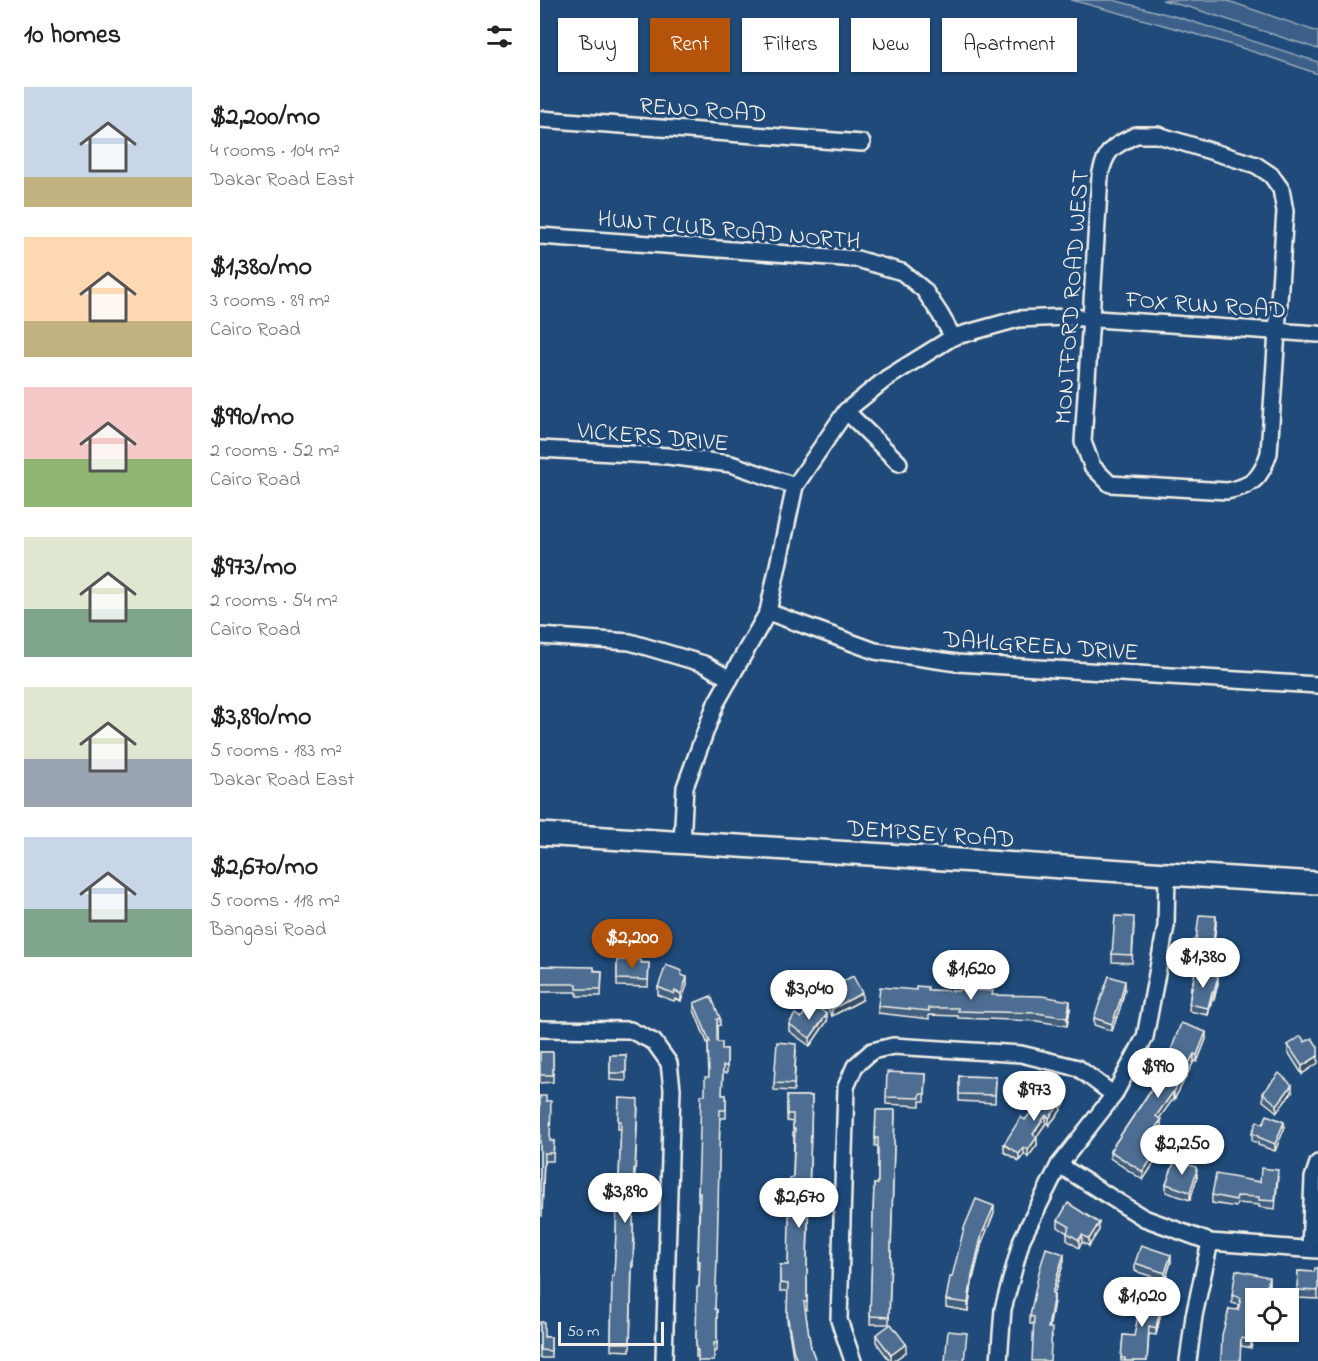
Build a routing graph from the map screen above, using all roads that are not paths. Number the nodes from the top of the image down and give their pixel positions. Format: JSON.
{"nodes":[{"id":1,"x":540,"y":119,"type":"edge"},
{"id":2,"x":862,"y":143,"type":"dead end"},
{"id":3,"x":540,"y":236,"type":"edge"},
{"id":4,"x":1090,"y":318,"type":"junction"},
{"id":5,"x":1277,"y":331,"type":"junction"},
{"id":6,"x":1318,"y":334,"type":"edge"},
{"id":7,"x":953,"y":337,"type":"junction"},
{"id":8,"x":846,"y":411,"type":"junction"},
{"id":9,"x":540,"y":449,"type":"edge"},
{"id":10,"x":899,"y":463,"type":"dead end"},
{"id":11,"x":795,"y":486,"type":"junction"},
{"id":12,"x":768,"y":612,"type":"junction"},
{"id":13,"x":540,"y":636,"type":"edge"},
{"id":14,"x":730,"y":679,"type":"junction"},
{"id":15,"x":1318,"y":685,"type":"edge"},
{"id":16,"x":540,"y":834,"type":"edge"},
{"id":17,"x":682,"y":843,"type":"junction"},
{"id":18,"x":1167,"y":874,"type":"junction"},
{"id":19,"x":1318,"y":882,"type":"edge"},
{"id":20,"x":540,"y":1029,"type":"edge"},
{"id":21,"x":1114,"y":1095,"type":"junction"},
{"id":22,"x":1318,"y":1163,"type":"edge"},
{"id":23,"x":1059,"y":1165,"type":"junction"},
{"id":24,"x":1210,"y":1242,"type":"junction"},
{"id":25,"x":1314,"y":1250,"type":"edge"},
{"id":26,"x":664,"y":1361,"type":"edge"},
{"id":27,"x":853,"y":1361,"type":"edge"},
{"id":28,"x":999,"y":1361,"type":"edge"},
{"id":29,"x":1188,"y":1361,"type":"edge"}],
"edges":[{"from":1,"to":2,"type":"street","name":"RENO ROAD"},
{"from":3,"to":7,"type":"street","name":"HUNT CLUB ROAD NORTH"},
{"from":4,"to":5,"type":"street","name":"FOX RUN ROAD"},
{"from":4,"to":5,"type":"street","name":"MONTFORD ROAD WEST"},
{"from":4,"to":5,"type":"street","name":"MONTFORD ROAD WEST"},
{"from":4,"to":7,"type":"street","name":"FOX RUN ROAD"},
{"from":5,"to":6,"type":"street","name":"FOX RUN ROAD"},
{"from":7,"to":8,"type":"street","name":"FOX RUN ROAD"},
{"from":8,"to":10,"type":"street"},
{"from":8,"to":11,"type":"street","name":"FOX RUN ROAD"},
{"from":9,"to":11,"type":"street","name":"VICKERS DRIVE"},
{"from":11,"to":12,"type":"street"},
{"from":12,"to":14,"type":"street"},
{"from":12,"to":15,"type":"street","name":"DAHLGREEN DRIVE"},
{"from":13,"to":14,"type":"street"},
{"from":14,"to":17,"type":"street"},
{"from":16,"to":17,"type":"main road","name":"DEMPSEY ROAD"},
{"from":17,"to":18,"type":"main road","name":"DEMPSEY ROAD"},
{"from":18,"to":19,"type":"main road","name":"DEMPSEY ROAD"},
{"from":18,"to":21,"type":"street"},
{"from":20,"to":26,"type":"street"},
{"from":21,"to":23,"type":"street"},
{"from":21,"to":27,"type":"street"},
{"from":22,"to":25,"type":"street"},
{"from":23,"to":24,"type":"street"},
{"from":23,"to":28,"type":"street"},
{"from":24,"to":25,"type":"street"},
{"from":24,"to":29,"type":"street"}]}
